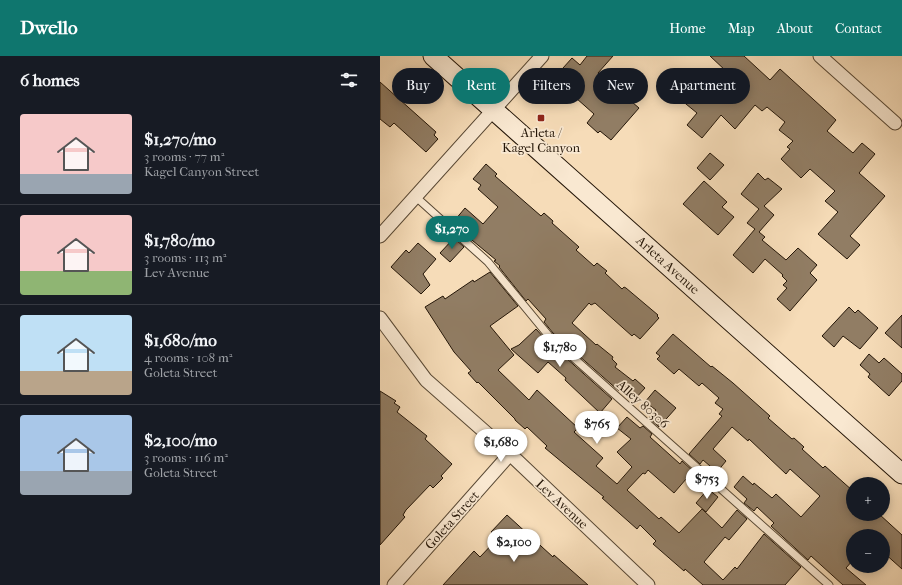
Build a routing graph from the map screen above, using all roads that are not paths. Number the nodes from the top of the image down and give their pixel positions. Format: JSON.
{"nodes":[{"id":1,"x":433,"y":56,"type":"edge"},
{"id":2,"x":542,"y":56,"type":"edge"},
{"id":3,"x":820,"y":56,"type":"edge"},
{"id":4,"x":494,"y":110,"type":"junction"},
{"id":5,"x":895,"y":122,"type":"dead end"},
{"id":6,"x":416,"y":197,"type":"junction"},
{"id":7,"x":380,"y":236,"type":"edge"},
{"id":8,"x":380,"y":318,"type":"edge"},
{"id":9,"x":510,"y":454,"type":"junction"},
{"id":10,"x":902,"y":474,"type":"edge"},
{"id":11,"x":394,"y":585,"type":"edge"},
{"id":12,"x":648,"y":585,"type":"edge"},
{"id":13,"x":829,"y":585,"type":"edge"}],
"edges":[{"from":1,"to":4,"type":"main road","name":"Arleta Avenue"},
{"from":2,"to":4,"type":"street"},
{"from":3,"to":5,"type":"street"},
{"from":4,"to":6,"type":"street"},
{"from":4,"to":10,"type":"main road","name":"Arleta Avenue"},
{"from":6,"to":7,"type":"street"},
{"from":6,"to":13,"type":"lane","name":"Alley 80306"},
{"from":8,"to":9,"type":"street","name":"Lev Avenue"},
{"from":9,"to":11,"type":"street","name":"Goleta Street"},
{"from":9,"to":12,"type":"street","name":"Lev Avenue"}]}
